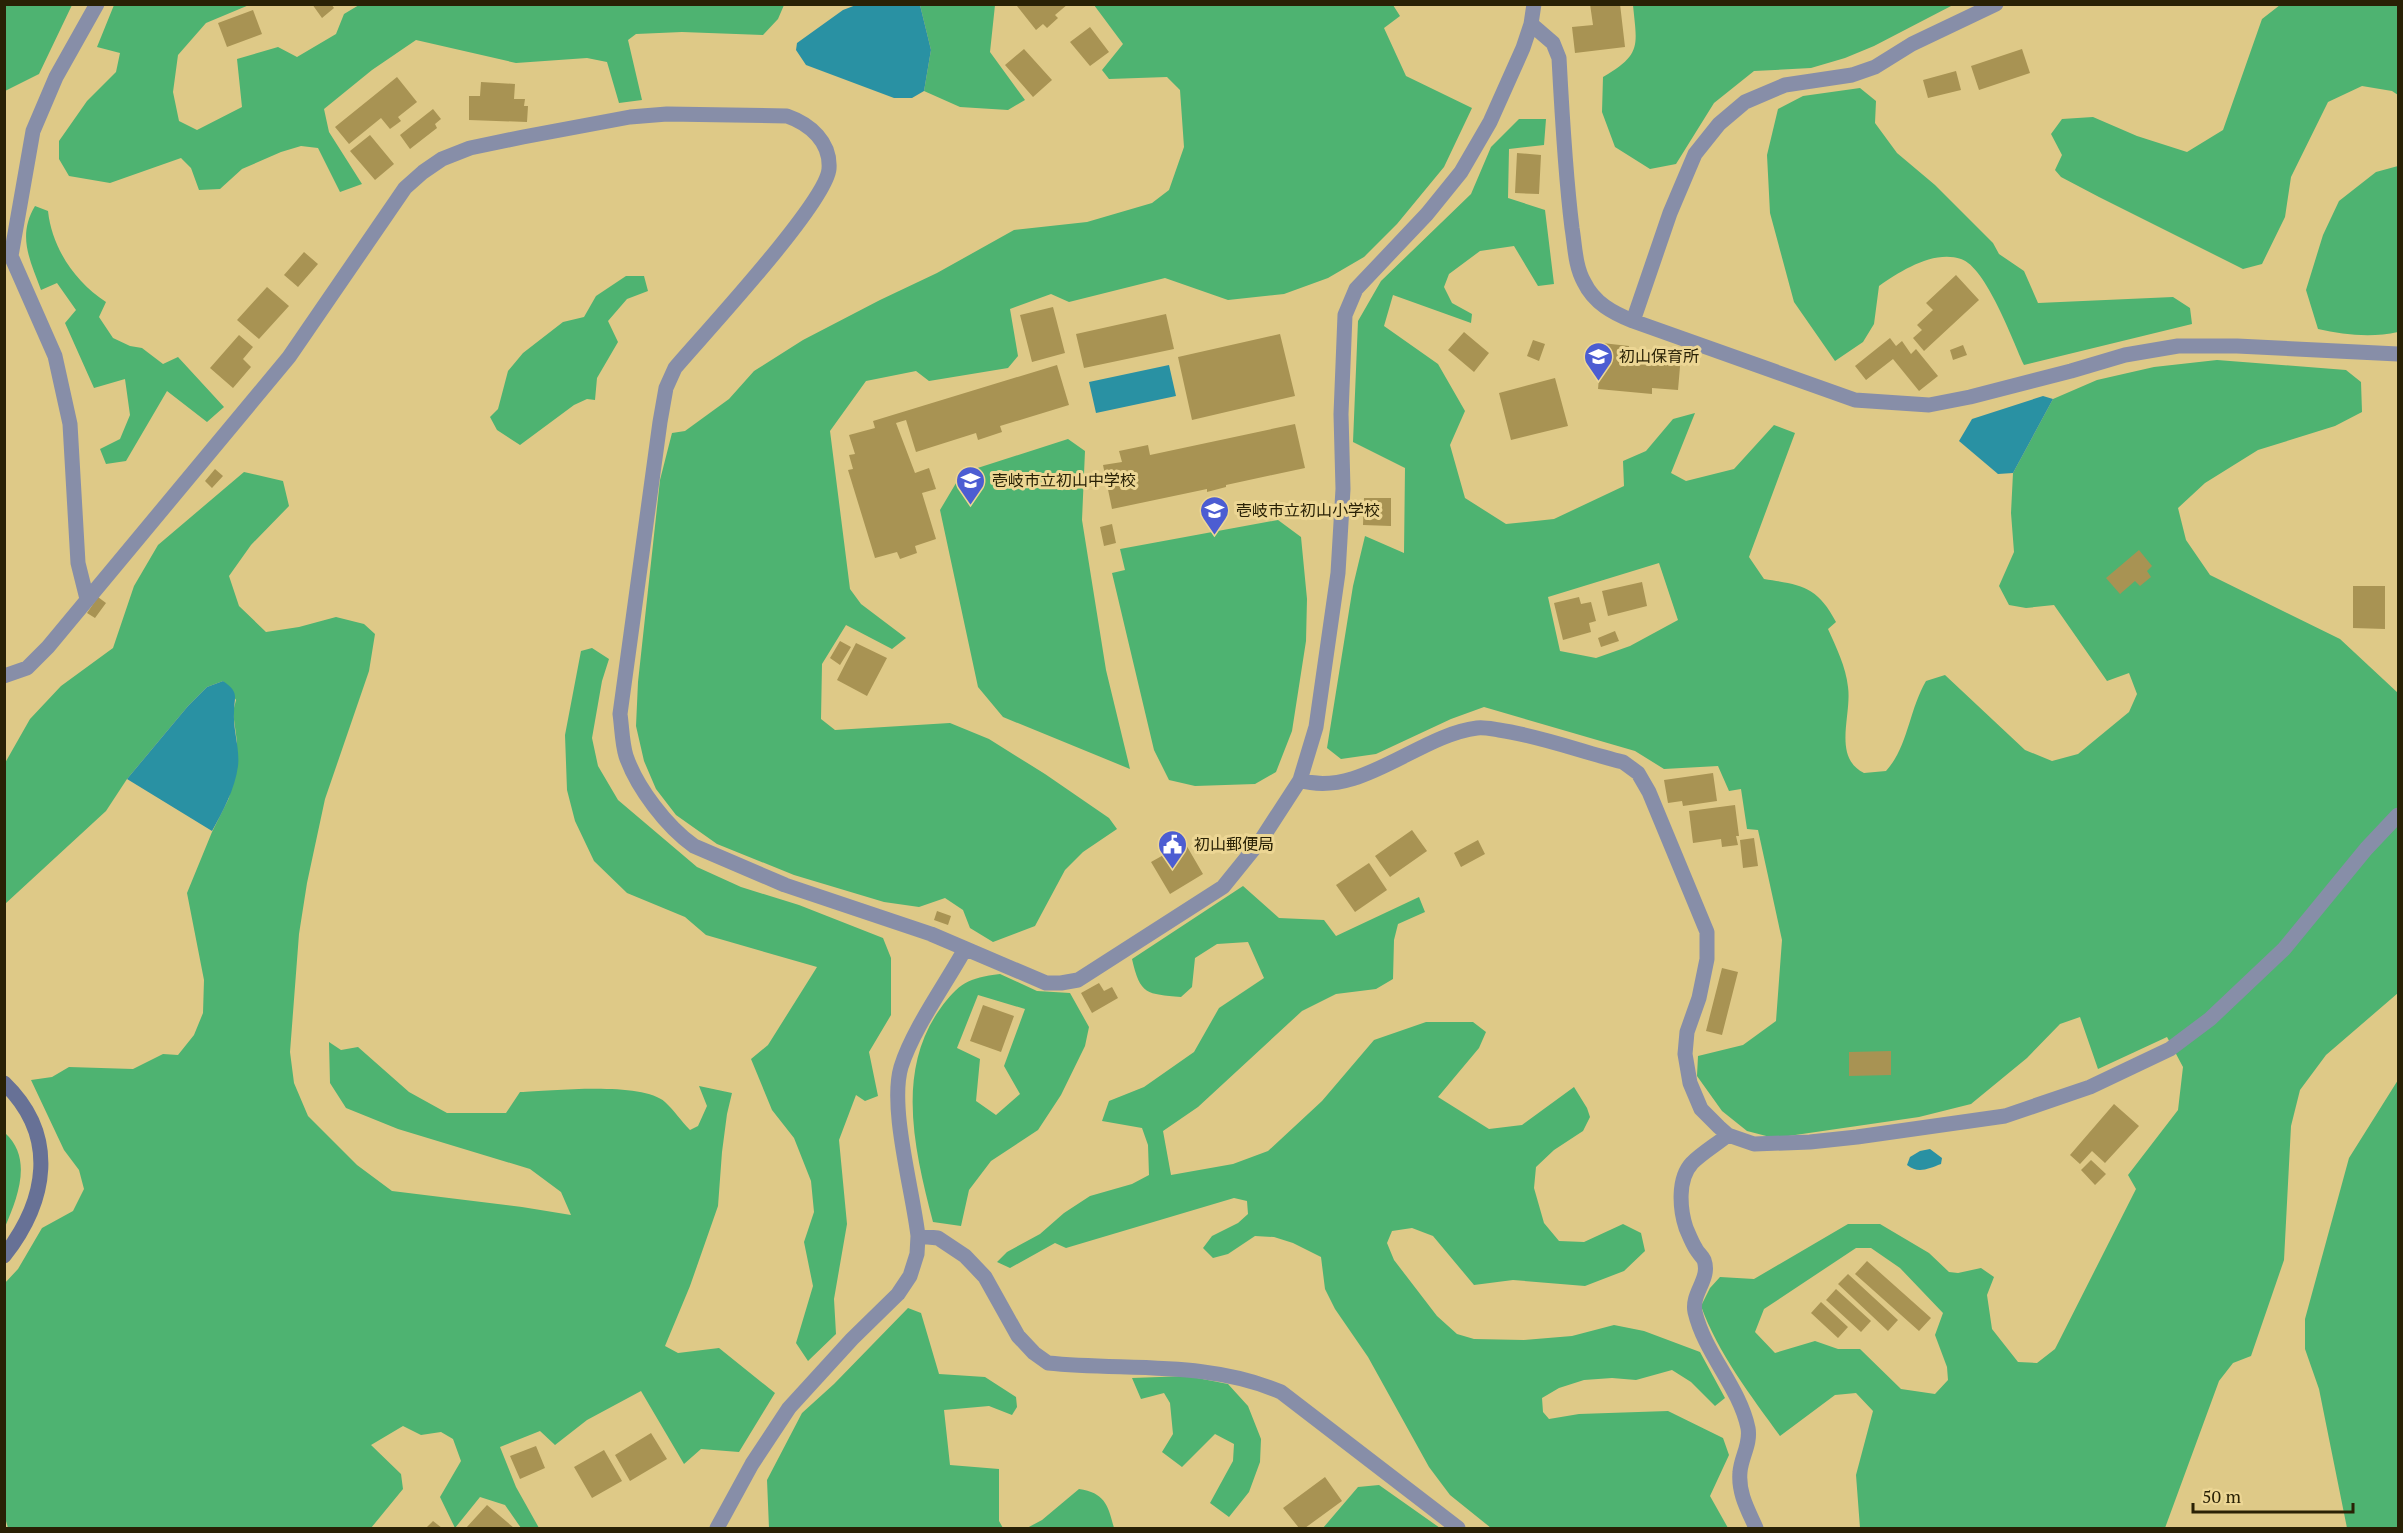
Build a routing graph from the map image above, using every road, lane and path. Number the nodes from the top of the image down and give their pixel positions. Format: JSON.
{"nodes":[{"id":1,"x":98,"y":4,"type":"edge"},
{"id":2,"x":1534,"y":4,"type":"edge"},
{"id":3,"x":1996,"y":4,"type":"edge"},
{"id":4,"x":1531,"y":24,"type":"junction"},
{"id":5,"x":1633,"y":321,"type":"junction"},
{"id":6,"x":2398,"y":354,"type":"edge"},
{"id":7,"x":87,"y":599,"type":"junction"},
{"id":8,"x":4,"y":676,"type":"edge"},
{"id":9,"x":1300,"y":780,"type":"junction"},
{"id":10,"x":2398,"y":815,"type":"edge"},
{"id":11,"x":964,"y":949,"type":"junction"},
{"id":12,"x":4,"y":1083,"type":"edge"},
{"id":13,"x":1728,"y":1135,"type":"junction"},
{"id":14,"x":918,"y":1236,"type":"junction"},
{"id":15,"x":4,"y":1256,"type":"edge"},
{"id":16,"x":717,"y":1528,"type":"edge"},
{"id":17,"x":1458,"y":1528,"type":"edge"},
{"id":18,"x":1756,"y":1528,"type":"edge"}],
"edges":[{"from":1,"to":7,"type":"street"},
{"from":2,"to":4,"type":"street"},
{"from":3,"to":5,"type":"street"},
{"from":4,"to":5,"type":"street"},
{"from":4,"to":9,"type":"street"},
{"from":5,"to":6,"type":"street"},
{"from":7,"to":8,"type":"street"},
{"from":7,"to":11,"type":"street"},
{"from":9,"to":11,"type":"street"},
{"from":9,"to":13,"type":"street"},
{"from":10,"to":13,"type":"street"},
{"from":11,"to":14,"type":"street"},
{"from":12,"to":15,"type":"main road"},
{"from":13,"to":18,"type":"street"},
{"from":14,"to":16,"type":"street"},
{"from":14,"to":17,"type":"street"}]}
